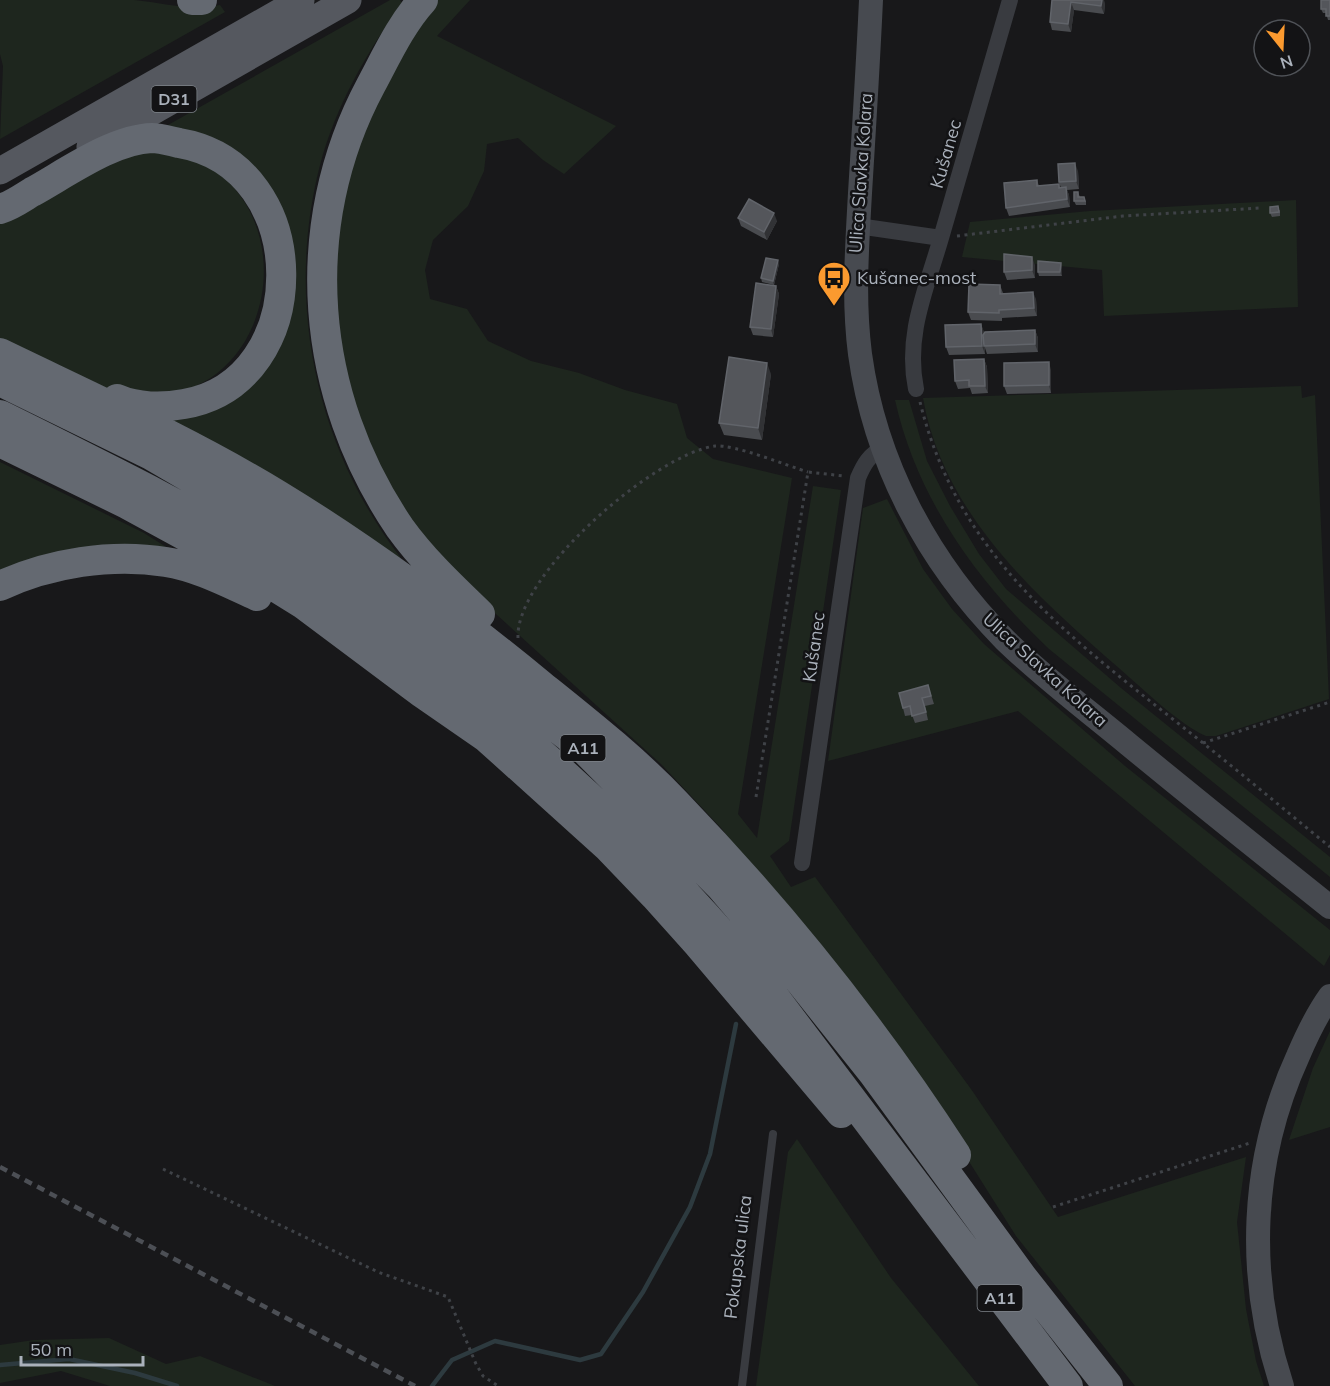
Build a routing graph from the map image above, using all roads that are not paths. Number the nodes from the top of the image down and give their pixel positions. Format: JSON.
{"nodes":[{"id":1,"x":192,"y":0,"type":"edge"},
{"id":2,"x":202,"y":0,"type":"edge"},
{"id":3,"x":301,"y":0,"type":"edge"},
{"id":4,"x":348,"y":0,"type":"edge"},
{"id":5,"x":423,"y":0,"type":"edge"},
{"id":6,"x":871,"y":0,"type":"edge"},
{"id":7,"x":1010,"y":0,"type":"edge"},
{"id":8,"x":0,"y":171,"type":"edge"},
{"id":9,"x":0,"y":198,"type":"edge"},
{"id":10,"x":0,"y":209,"type":"edge"},
{"id":11,"x":858,"y":226,"type":"junction"},
{"id":12,"x":941,"y":238,"type":"junction"},
{"id":13,"x":0,"y":344,"type":"edge"},
{"id":14,"x":0,"y":353,"type":"edge"},
{"id":15,"x":0,"y":381,"type":"edge"},
{"id":16,"x":916,"y":389,"type":"road end"},
{"id":17,"x":0,"y":415,"type":"edge"},
{"id":18,"x":0,"y":442,"type":"edge"},
{"id":19,"x":883,"y":448,"type":"junction"},
{"id":20,"x":0,"y":586,"type":"edge"},
{"id":21,"x":422,"y":693,"type":"junction"},
{"id":22,"x":600,"y":733,"type":"junction"},
{"id":23,"x":802,"y":863,"type":"dead end"},
{"id":24,"x":1330,"y":907,"type":"edge"},
{"id":25,"x":1330,"y":996,"type":"edge"},
{"id":26,"x":773,"y":1134,"type":"dead end"},
{"id":27,"x":934,"y":1208,"type":"junction"},
{"id":28,"x":1023,"y":1278,"type":"junction"},
{"id":29,"x":742,"y":1386,"type":"edge"},
{"id":30,"x":1068,"y":1386,"type":"edge"},
{"id":31,"x":1108,"y":1386,"type":"edge"},
{"id":32,"x":1282,"y":1386,"type":"edge"}],
"edges":[{"from":1,"to":2,"type":"highway"},
{"from":3,"to":8,"type":"main road","number":"D31"},
{"from":4,"to":9,"type":"main road","number":"D31"},
{"from":5,"to":22,"type":"highway"},
{"from":6,"to":11,"type":"main road","name":"Ulica Slavka Kolara"},
{"from":7,"to":12,"type":"street","name":"Kušanec"},
{"from":10,"to":13,"type":"highway"},
{"from":11,"to":12,"type":"street"},
{"from":11,"to":19,"type":"main road","name":"Ulica Slavka Kolara"},
{"from":12,"to":16,"type":"street"},
{"from":14,"to":22,"type":"highway"},
{"from":15,"to":28,"type":"highway","number":"A11"},
{"from":17,"to":27,"type":"highway","number":"A11"},
{"from":18,"to":21,"type":"highway"},
{"from":19,"to":23,"type":"street","name":"Kušanec"},
{"from":19,"to":24,"type":"main road","name":"Ulica Slavka Kolara"},
{"from":20,"to":21,"type":"highway"},
{"from":21,"to":27,"type":"highway"},
{"from":22,"to":28,"type":"highway"},
{"from":25,"to":32,"type":"main road"},
{"from":26,"to":29,"type":"lane","name":"Pokupska ulica"},
{"from":27,"to":30,"type":"highway","number":"A11"},
{"from":28,"to":31,"type":"highway","number":"A11"}]}
